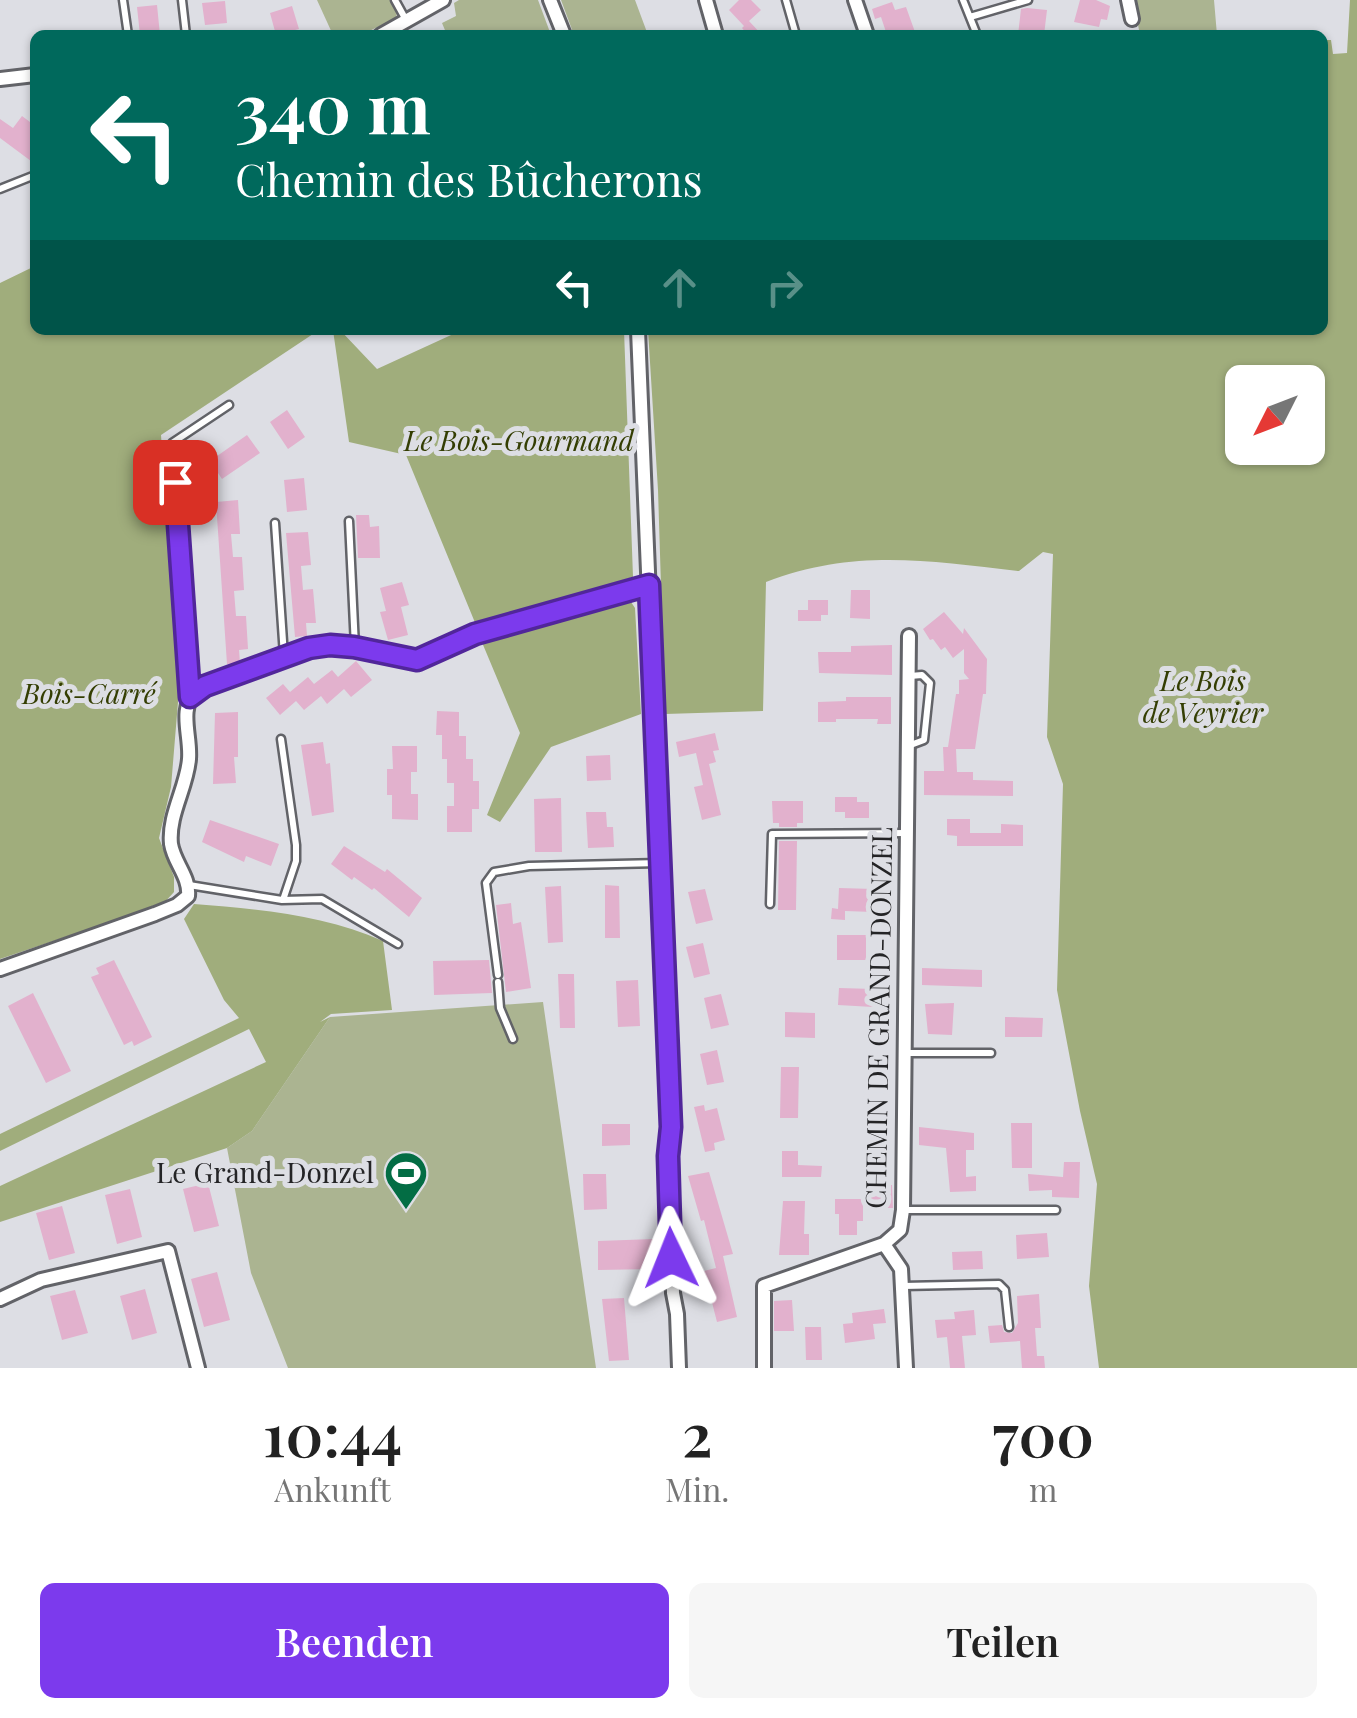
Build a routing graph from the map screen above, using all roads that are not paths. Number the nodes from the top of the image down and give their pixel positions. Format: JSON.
{"nodes":[{"id":1,"x":123,"y":0,"type":"edge"},
{"id":2,"x":182,"y":0,"type":"edge"},
{"id":3,"x":395,"y":0,"type":"edge"},
{"id":4,"x":443,"y":0,"type":"edge"},
{"id":5,"x":550,"y":0,"type":"edge"},
{"id":6,"x":706,"y":0,"type":"edge"},
{"id":7,"x":786,"y":0,"type":"edge"},
{"id":8,"x":855,"y":0,"type":"edge"},
{"id":9,"x":963,"y":0,"type":"edge"},
{"id":10,"x":1028,"y":0,"type":"edge"},
{"id":11,"x":1128,"y":0,"type":"edge"},
{"id":12,"x":970,"y":17,"type":"junction"},
{"id":13,"x":1132,"y":19,"type":"dead end"},
{"id":14,"x":407,"y":21,"type":"junction"},
{"id":15,"x":127,"y":30,"type":"edge"},
{"id":16,"x":185,"y":30,"type":"edge"},
{"id":17,"x":390,"y":30,"type":"edge"},
{"id":18,"x":562,"y":30,"type":"edge"},
{"id":19,"x":715,"y":30,"type":"edge"},
{"id":20,"x":795,"y":30,"type":"edge"},
{"id":21,"x":866,"y":30,"type":"edge"},
{"id":22,"x":976,"y":30,"type":"edge"},
{"id":23,"x":30,"y":76,"type":"edge"},
{"id":24,"x":0,"y":79,"type":"edge"},
{"id":25,"x":30,"y":177,"type":"edge"},
{"id":26,"x":0,"y":189,"type":"edge"},
{"id":27,"x":638,"y":335,"type":"edge"},
{"id":28,"x":229,"y":404,"type":"dead end"},
{"id":29,"x":349,"y":521,"type":"dead end"},
{"id":30,"x":274,"y":523,"type":"dead end"},
{"id":31,"x":649,"y":585,"type":"junction"},
{"id":32,"x":910,"y":636,"type":"dead end"},
{"id":33,"x":354,"y":647,"type":"junction"},
{"id":34,"x":284,"y":657,"type":"junction"},
{"id":35,"x":909,"y":676,"type":"junction"},
{"id":36,"x":190,"y":697,"type":"junction"},
{"id":37,"x":281,"y":739,"type":"dead end"},
{"id":38,"x":908,"y":746,"type":"junction"},
{"id":39,"x":907,"y":832,"type":"junction"},
{"id":40,"x":660,"y":862,"type":"junction"},
{"id":41,"x":189,"y":886,"type":"junction"},
{"id":42,"x":282,"y":900,"type":"junction"},
{"id":43,"x":770,"y":904,"type":"dead end"},
{"id":44,"x":398,"y":944,"type":"dead end"},
{"id":45,"x":0,"y":969,"type":"edge"},
{"id":46,"x":513,"y":1039,"type":"dead end"},
{"id":47,"x":905,"y":1053,"type":"junction"},
{"id":48,"x":992,"y":1053,"type":"dead end"},
{"id":49,"x":903,"y":1210,"type":"junction"},
{"id":50,"x":1056,"y":1210,"type":"dead end"},
{"id":51,"x":884,"y":1244,"type":"junction"},
{"id":52,"x":902,"y":1286,"type":"junction"},
{"id":53,"x":0,"y":1299,"type":"edge"},
{"id":54,"x":1009,"y":1327,"type":"dead end"},
{"id":55,"x":198,"y":1368,"type":"edge"},
{"id":56,"x":679,"y":1368,"type":"edge"},
{"id":57,"x":764,"y":1368,"type":"edge"},
{"id":58,"x":906,"y":1368,"type":"edge"}],
"edges":[{"from":1,"to":15,"type":"lane"},
{"from":2,"to":16,"type":"lane"},
{"from":3,"to":14,"type":"lane"},
{"from":4,"to":14,"type":"street"},
{"from":5,"to":18,"type":"street"},
{"from":6,"to":19,"type":"street"},
{"from":7,"to":20,"type":"lane"},
{"from":8,"to":21,"type":"street"},
{"from":9,"to":12,"type":"lane"},
{"from":10,"to":12,"type":"lane"},
{"from":11,"to":13,"type":"street"},
{"from":12,"to":22,"type":"lane"},
{"from":14,"to":17,"type":"street"},
{"from":23,"to":24,"type":"street"},
{"from":25,"to":26,"type":"lane"},
{"from":27,"to":31,"type":"street"},
{"from":28,"to":36,"type":"lane"},
{"from":29,"to":33,"type":"lane"},
{"from":30,"to":34,"type":"lane"},
{"from":31,"to":33,"type":"street"},
{"from":31,"to":40,"type":"street"},
{"from":32,"to":35,"type":"street","name":"CHEMIN DE GRAND-DONZEL"},
{"from":33,"to":34,"type":"street"},
{"from":34,"to":36,"type":"street"},
{"from":35,"to":38,"type":"street","name":"CHEMIN DE GRAND-DONZEL"},
{"from":35,"to":38,"type":"lane"},
{"from":36,"to":41,"type":"street"},
{"from":37,"to":42,"type":"lane"},
{"from":38,"to":39,"type":"street","name":"CHEMIN DE GRAND-DONZEL"},
{"from":39,"to":43,"type":"lane"},
{"from":39,"to":47,"type":"street","name":"CHEMIN DE GRAND-DONZEL"},
{"from":40,"to":46,"type":"lane"},
{"from":40,"to":56,"type":"street"},
{"from":41,"to":42,"type":"lane"},
{"from":41,"to":45,"type":"street"},
{"from":42,"to":44,"type":"lane"},
{"from":47,"to":48,"type":"lane"},
{"from":47,"to":49,"type":"street","name":"CHEMIN DE GRAND-DONZEL"},
{"from":49,"to":50,"type":"lane"},
{"from":49,"to":51,"type":"street","name":"CHEMIN DE GRAND-DONZEL"},
{"from":51,"to":52,"type":"street"},
{"from":51,"to":57,"type":"street","name":"CHEMIN DE GRAND-DONZEL"},
{"from":52,"to":54,"type":"lane"},
{"from":52,"to":58,"type":"street"},
{"from":53,"to":55,"type":"street"}]}
